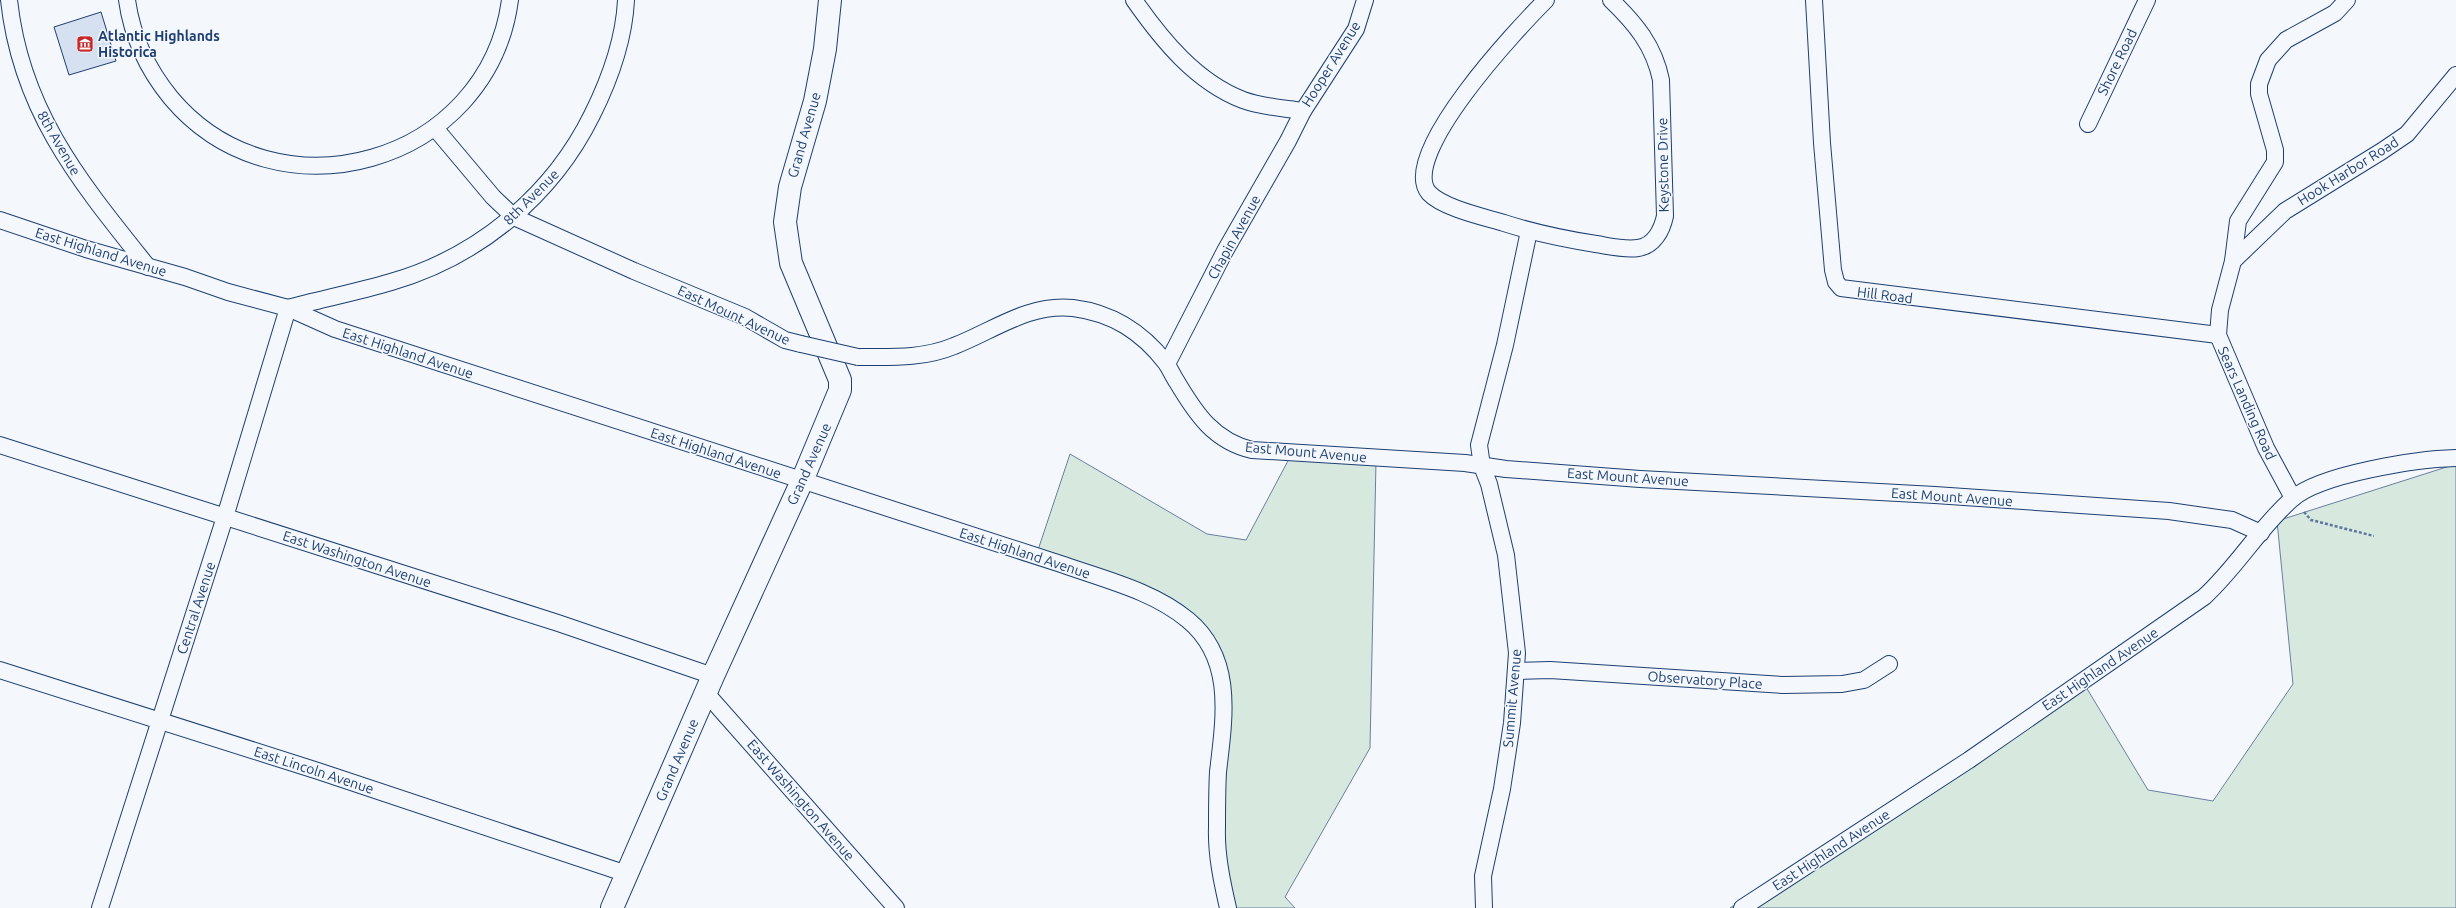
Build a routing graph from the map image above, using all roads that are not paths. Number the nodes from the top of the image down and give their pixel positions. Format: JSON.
{"nodes":[{"id":1,"x":8,"y":0,"type":"edge"},
{"id":2,"x":127,"y":0,"type":"edge"},
{"id":3,"x":510,"y":0,"type":"edge"},
{"id":4,"x":626,"y":0,"type":"edge"},
{"id":5,"x":830,"y":0,"type":"edge"},
{"id":6,"x":1134,"y":0,"type":"edge"},
{"id":7,"x":1365,"y":0,"type":"edge"},
{"id":8,"x":1546,"y":0,"type":"edge"},
{"id":9,"x":1611,"y":0,"type":"edge"},
{"id":10,"x":1814,"y":0,"type":"edge"},
{"id":11,"x":2147,"y":0,"type":"edge"},
{"id":12,"x":2346,"y":0,"type":"edge"},
{"id":13,"x":2456,"y":74,"type":"edge"},
{"id":14,"x":1303,"y":111,"type":"junction"},
{"id":15,"x":2088,"y":124,"type":"dead end"},
{"id":16,"x":435,"y":128,"type":"junction"},
{"id":17,"x":514,"y":217,"type":"junction"},
{"id":18,"x":0,"y":220,"type":"edge"},
{"id":19,"x":1529,"y":231,"type":"junction"},
{"id":20,"x":2233,"y":261,"type":"junction"},
{"id":21,"x":148,"y":267,"type":"junction"},
{"id":22,"x":288,"y":308,"type":"junction"},
{"id":23,"x":2218,"y":335,"type":"junction"},
{"id":24,"x":1167,"y":364,"type":"junction"},
{"id":25,"x":0,"y":445,"type":"edge"},
{"id":26,"x":2456,"y":458,"type":"edge"},
{"id":27,"x":1482,"y":466,"type":"junction"},
{"id":28,"x":802,"y":481,"type":"junction"},
{"id":29,"x":2293,"y":498,"type":"junction"},
{"id":30,"x":225,"y":517,"type":"junction"},
{"id":31,"x":2260,"y":533,"type":"junction"},
{"id":32,"x":1889,"y":664,"type":"dead end"},
{"id":33,"x":0,"y":670,"type":"edge"},
{"id":34,"x":1517,"y":671,"type":"junction"},
{"id":35,"x":709,"y":685,"type":"junction"},
{"id":36,"x":159,"y":721,"type":"junction"},
{"id":37,"x":627,"y":874,"type":"junction"},
{"id":38,"x":100,"y":908,"type":"edge"},
{"id":39,"x":612,"y":908,"type":"edge"},
{"id":40,"x":896,"y":908,"type":"edge"},
{"id":41,"x":1228,"y":908,"type":"edge"},
{"id":42,"x":1484,"y":908,"type":"edge"},
{"id":43,"x":1742,"y":908,"type":"edge"}],
"edges":[{"from":1,"to":21,"type":"street","name":"8th Avenue"},
{"from":2,"to":16,"type":"street"},
{"from":3,"to":16,"type":"street"},
{"from":4,"to":17,"type":"street","name":"8th Avenue"},
{"from":5,"to":28,"type":"street","name":"Grand Avenue"},
{"from":6,"to":14,"type":"street","name":"Hooper Avenue"},
{"from":7,"to":14,"type":"street","name":"Hooper Avenue"},
{"from":8,"to":19,"type":"street","name":"Keystone Drive"},
{"from":9,"to":19,"type":"street","name":"Keystone Drive"},
{"from":10,"to":23,"type":"street","name":"Hill Road"},
{"from":11,"to":15,"type":"street","name":"Shore Road"},
{"from":12,"to":20,"type":"street","name":"Sears Landing Road"},
{"from":13,"to":20,"type":"street","name":"Hook Harbor Road"},
{"from":14,"to":24,"type":"street","name":"Chapin Avenue"},
{"from":16,"to":17,"type":"street","name":"East Mount Avenue"},
{"from":17,"to":22,"type":"street","name":"8th Avenue"},
{"from":17,"to":24,"type":"street","name":"East Mount Avenue","bridge":true},
{"from":18,"to":21,"type":"street","name":"East Highland Avenue"},
{"from":19,"to":27,"type":"street"},
{"from":20,"to":23,"type":"street","name":"Sears Landing Road"},
{"from":21,"to":22,"type":"street","name":"East Highland Avenue"},
{"from":22,"to":28,"type":"street","name":"East Highland Avenue"},
{"from":22,"to":30,"type":"street","name":"Central Avenue"},
{"from":23,"to":29,"type":"street","name":"Sears Landing Road"},
{"from":24,"to":27,"type":"street","name":"East Mount Avenue"},
{"from":25,"to":30,"type":"street","name":"East Washington Avenue"},
{"from":26,"to":29,"type":"street","name":"East Highland Avenue"},
{"from":27,"to":31,"type":"street","name":"East Mount Avenue"},
{"from":27,"to":34,"type":"street","name":"Summit Avenue"},
{"from":28,"to":35,"type":"street","name":"Grand Avenue"},
{"from":28,"to":41,"type":"street","name":"East Highland Avenue"},
{"from":29,"to":31,"type":"street","name":"East Highland Avenue"},
{"from":30,"to":35,"type":"street","name":"East Washington Avenue"},
{"from":30,"to":36,"type":"street","name":"Central Avenue"},
{"from":31,"to":43,"type":"street","name":"East Highland Avenue"},
{"from":32,"to":34,"type":"street","name":"Observatory Place"},
{"from":33,"to":36,"type":"street","name":"East Lincoln Avenue"},
{"from":34,"to":42,"type":"street","name":"Summit Avenue"},
{"from":35,"to":37,"type":"street","name":"Grand Avenue"},
{"from":35,"to":40,"type":"street","name":"East Washington Avenue"},
{"from":36,"to":37,"type":"street","name":"East Lincoln Avenue"},
{"from":36,"to":38,"type":"street","name":"Central Avenue"},
{"from":37,"to":39,"type":"street","name":"Grand Avenue"}]}
